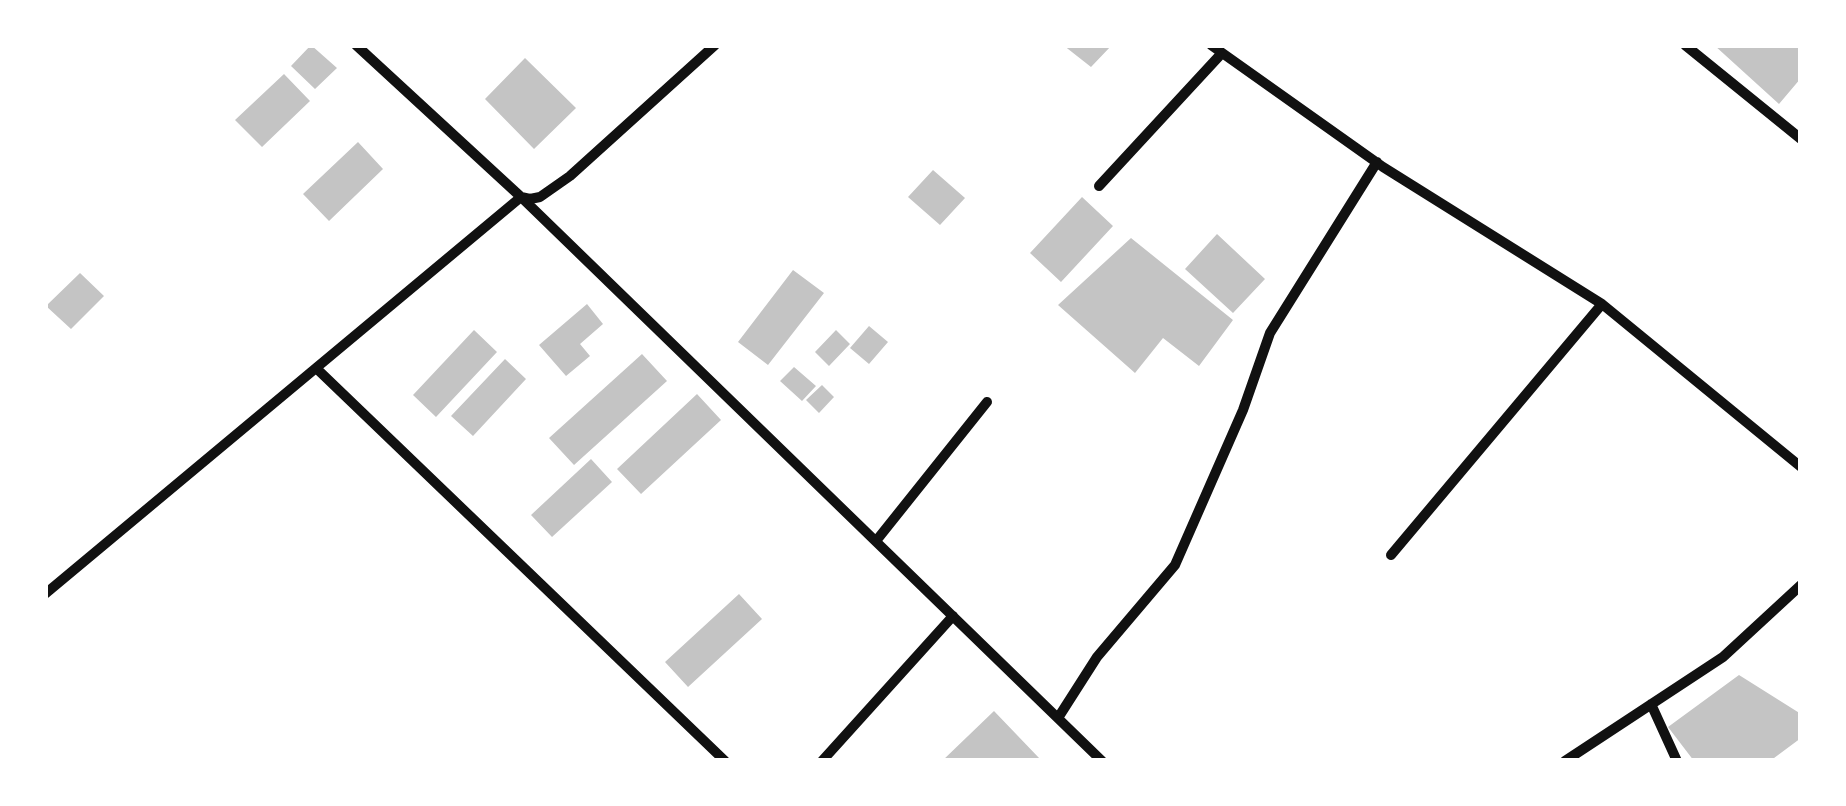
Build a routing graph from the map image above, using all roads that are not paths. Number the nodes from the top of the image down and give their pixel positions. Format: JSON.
{"nodes":[{"id":1,"x":356,"y":45,"type":"edge"},
{"id":2,"x":716,"y":45,"type":"edge"},
{"id":3,"x":1211,"y":45,"type":"edge"},
{"id":4,"x":1685,"y":45,"type":"edge"},
{"id":5,"x":1222,"y":53,"type":"junction"},
{"id":6,"x":1801,"y":139,"type":"edge"},
{"id":7,"x":1377,"y":162,"type":"junction"},
{"id":8,"x":1099,"y":186,"type":"dead end"},
{"id":9,"x":521,"y":197,"type":"junction"},
{"id":10,"x":1602,"y":304,"type":"junction"},
{"id":11,"x":316,"y":368,"type":"junction"},
{"id":12,"x":987,"y":402,"type":"dead end"},
{"id":13,"x":1801,"y":468,"type":"edge"},
{"id":14,"x":876,"y":541,"type":"junction"},
{"id":15,"x":1392,"y":555,"type":"dead end"},
{"id":16,"x":1801,"y":585,"type":"edge"},
{"id":17,"x":45,"y":594,"type":"edge"},
{"id":18,"x":952,"y":616,"type":"junction"},
{"id":19,"x":1651,"y":704,"type":"junction"},
{"id":20,"x":1058,"y":718,"type":"junction"},
{"id":21,"x":725,"y":761,"type":"edge"},
{"id":22,"x":822,"y":761,"type":"edge"},
{"id":23,"x":1102,"y":761,"type":"edge"},
{"id":24,"x":1564,"y":761,"type":"edge"},
{"id":25,"x":1677,"y":761,"type":"edge"}],
"edges":[{"from":1,"to":9,"type":"street"},
{"from":2,"to":9,"type":"street"},
{"from":3,"to":5,"type":"street"},
{"from":4,"to":6,"type":"street"},
{"from":5,"to":7,"type":"street"},
{"from":5,"to":8,"type":"street"},
{"from":7,"to":10,"type":"street"},
{"from":7,"to":20,"type":"street"},
{"from":9,"to":11,"type":"street"},
{"from":9,"to":14,"type":"street"},
{"from":10,"to":13,"type":"street"},
{"from":10,"to":15,"type":"street"},
{"from":11,"to":17,"type":"street"},
{"from":11,"to":21,"type":"street"},
{"from":12,"to":14,"type":"street"},
{"from":14,"to":18,"type":"street"},
{"from":16,"to":19,"type":"street"},
{"from":18,"to":20,"type":"street"},
{"from":18,"to":22,"type":"street"},
{"from":19,"to":24,"type":"street"},
{"from":19,"to":25,"type":"street"},
{"from":20,"to":23,"type":"street"}]}
